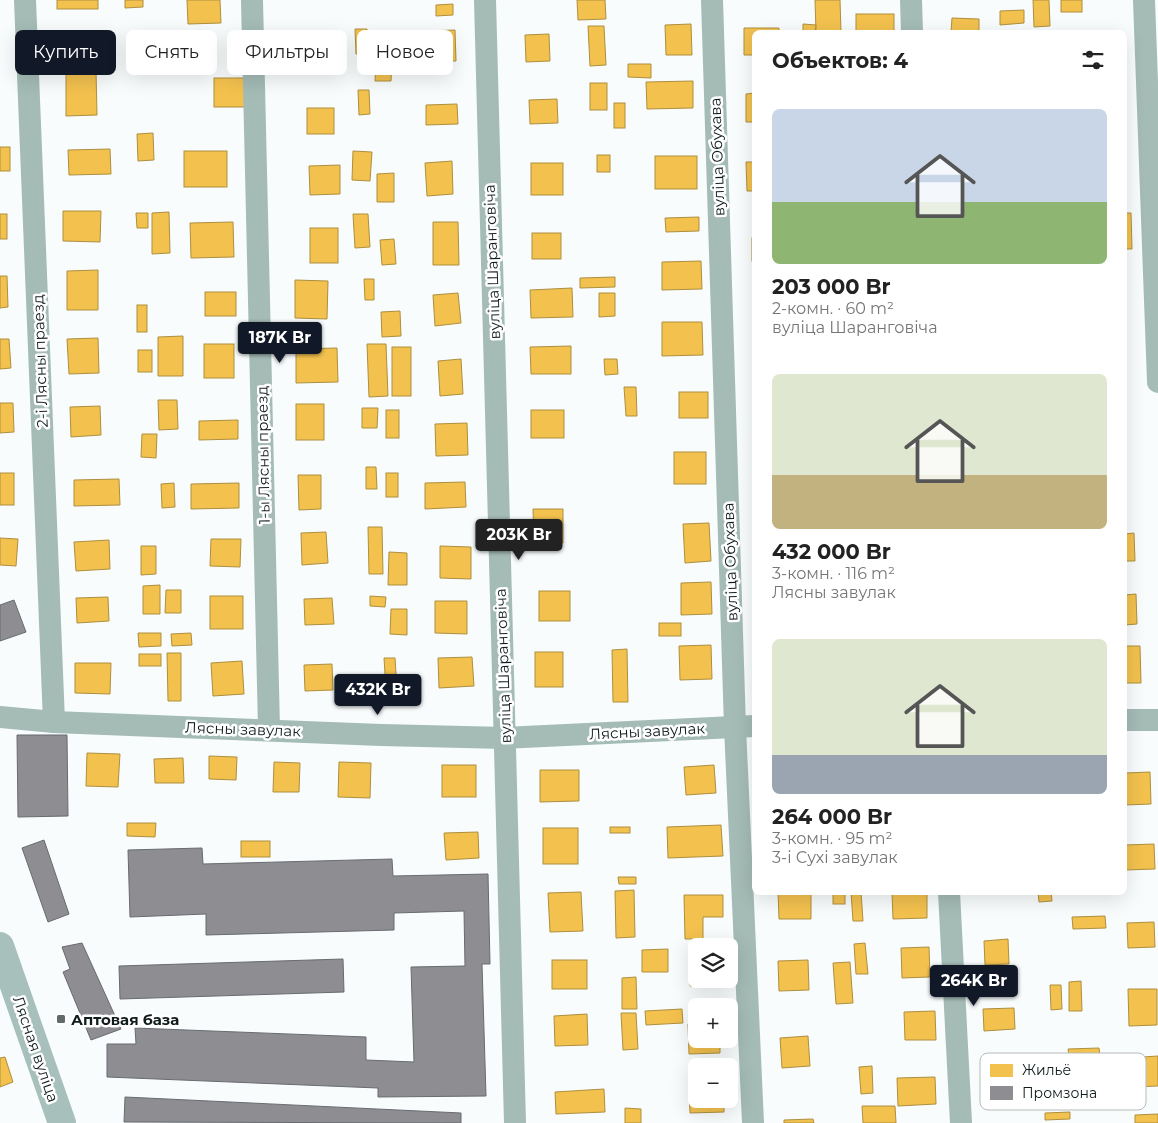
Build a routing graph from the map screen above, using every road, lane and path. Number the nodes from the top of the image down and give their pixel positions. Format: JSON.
{"nodes":[{"id":1,"x":25,"y":0,"type":"edge"},
{"id":2,"x":252,"y":0,"type":"edge"},
{"id":3,"x":485,"y":0,"type":"edge"},
{"id":4,"x":712,"y":0,"type":"edge"},
{"id":5,"x":911,"y":0,"type":"edge"},
{"id":6,"x":1144,"y":0,"type":"edge"},
{"id":7,"x":912,"y":30,"type":"edge"},
{"id":8,"x":1158,"y":382,"type":"edge"},
{"id":9,"x":0,"y":717,"type":"edge"},
{"id":10,"x":1127,"y":720,"type":"edge"},
{"id":11,"x":1158,"y":720,"type":"edge"},
{"id":12,"x":54,"y":722,"type":"junction"},
{"id":13,"x":745,"y":726,"type":"edge"},
{"id":14,"x":270,"y":730,"type":"junction"},
{"id":15,"x":505,"y":738,"type":"junction"},
{"id":16,"x":949,"y":895,"type":"edge"},
{"id":17,"x":0,"y":946,"type":"edge"},
{"id":18,"x":62,"y":1123,"type":"edge"},
{"id":19,"x":515,"y":1123,"type":"edge"},
{"id":20,"x":753,"y":1123,"type":"edge"},
{"id":21,"x":961,"y":1123,"type":"edge"}],
"edges":[{"from":1,"to":12,"type":"street","name":"2-і Лясны праезд"},
{"from":2,"to":14,"type":"street","name":"1-ы Лясны праезд"},
{"from":3,"to":15,"type":"street","name":"вуліца Шаранговіча"},
{"from":4,"to":13,"type":"street","name":"вуліца Обухава"},
{"from":5,"to":7,"type":"street"},
{"from":6,"to":8,"type":"street"},
{"from":9,"to":12,"type":"street","name":"Лясны завулак"},
{"from":10,"to":11,"type":"street"},
{"from":12,"to":14,"type":"street","name":"Лясны завулак"},
{"from":13,"to":15,"type":"street","name":"Лясны завулак"},
{"from":13,"to":20,"type":"street","name":"вуліца Обухава"},
{"from":14,"to":15,"type":"street","name":"Лясны завулак"},
{"from":15,"to":19,"type":"street","name":"вуліца Шаранговіча"},
{"from":16,"to":21,"type":"street"},
{"from":17,"to":18,"type":"main road","name":"Лясная вуліца"}]}
